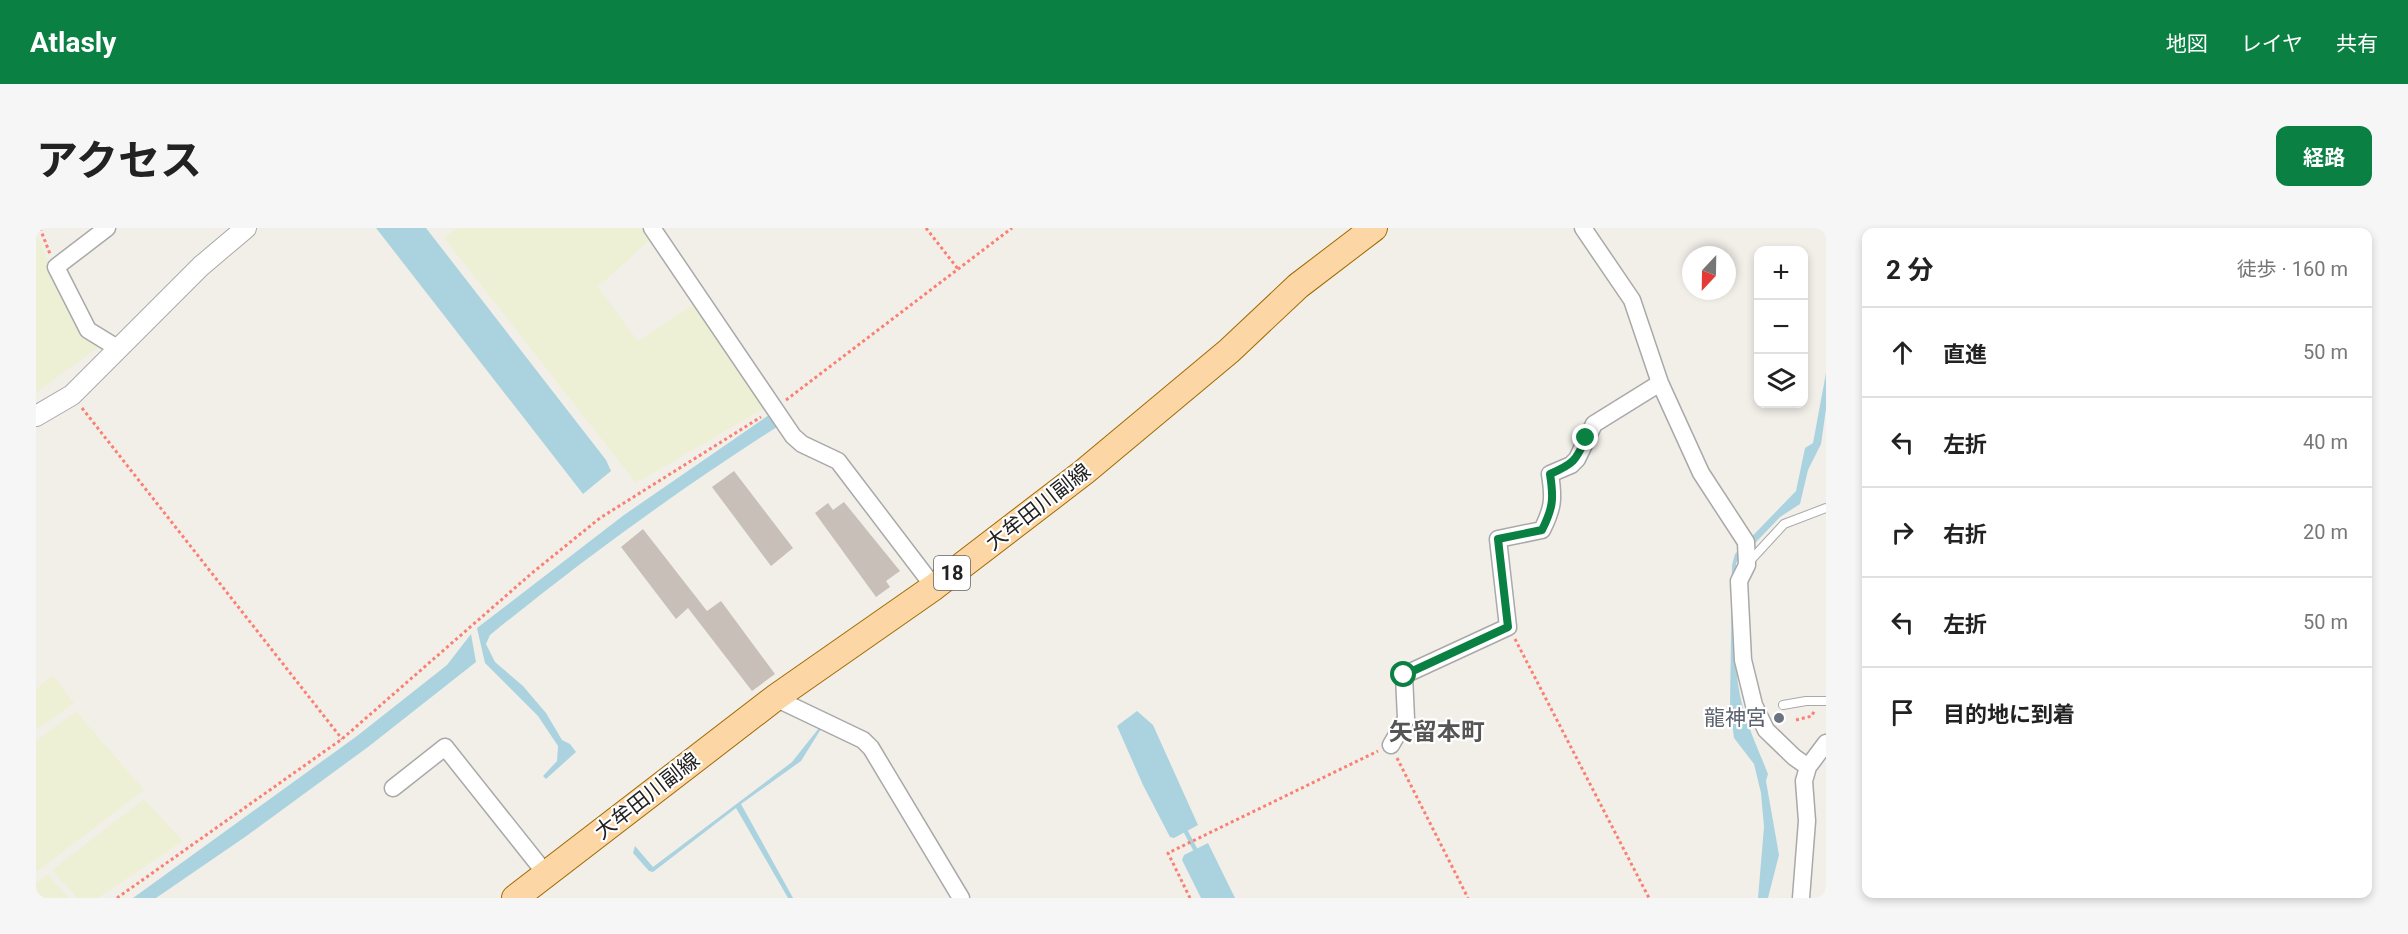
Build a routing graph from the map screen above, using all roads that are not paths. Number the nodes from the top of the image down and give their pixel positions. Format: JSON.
{"nodes":[{"id":1,"x":107,"y":228,"type":"edge"},
{"id":2,"x":246,"y":228,"type":"edge"},
{"id":3,"x":651,"y":228,"type":"edge"},
{"id":4,"x":1374,"y":228,"type":"edge"},
{"id":5,"x":1583,"y":228,"type":"edge"},
{"id":6,"x":119,"y":349,"type":"junction"},
{"id":7,"x":1660,"y":383,"type":"junction"},
{"id":8,"x":36,"y":416,"type":"edge"},
{"id":9,"x":1826,"y":508,"type":"edge"},
{"id":10,"x":1747,"y":565,"type":"junction"},
{"id":11,"x":934,"y":587,"type":"junction"},
{"id":12,"x":775,"y":698,"type":"junction"},
{"id":13,"x":1826,"y":701,"type":"edge"},
{"id":14,"x":1783,"y":705,"type":"dead end"},
{"id":15,"x":1826,"y":743,"type":"edge"},
{"id":16,"x":1391,"y":745,"type":"road end"},
{"id":17,"x":1808,"y":768,"type":"junction"},
{"id":18,"x":393,"y":788,"type":"dead end"},
{"id":19,"x":534,"y":889,"type":"edge"},
{"id":20,"x":961,"y":898,"type":"edge"},
{"id":21,"x":1801,"y":898,"type":"edge"}],
"edges":[{"from":1,"to":6,"type":"street"},
{"from":2,"to":6,"type":"street"},
{"from":3,"to":11,"type":"street"},
{"from":4,"to":11,"type":"main road","name":"大牟田川副線","number":"18"},
{"from":5,"to":7,"type":"street"},
{"from":6,"to":8,"type":"street"},
{"from":7,"to":10,"type":"street"},
{"from":7,"to":16,"type":"street"},
{"from":9,"to":10,"type":"lane"},
{"from":10,"to":17,"type":"street"},
{"from":11,"to":12,"type":"main road","name":"大牟田川副線","number":"18"},
{"from":12,"to":19,"type":"main road","name":"大牟田川副線","number":"18"},
{"from":12,"to":20,"type":"street"},
{"from":13,"to":14,"type":"lane"},
{"from":15,"to":17,"type":"street"},
{"from":17,"to":21,"type":"street"},
{"from":18,"to":19,"type":"street"}]}
